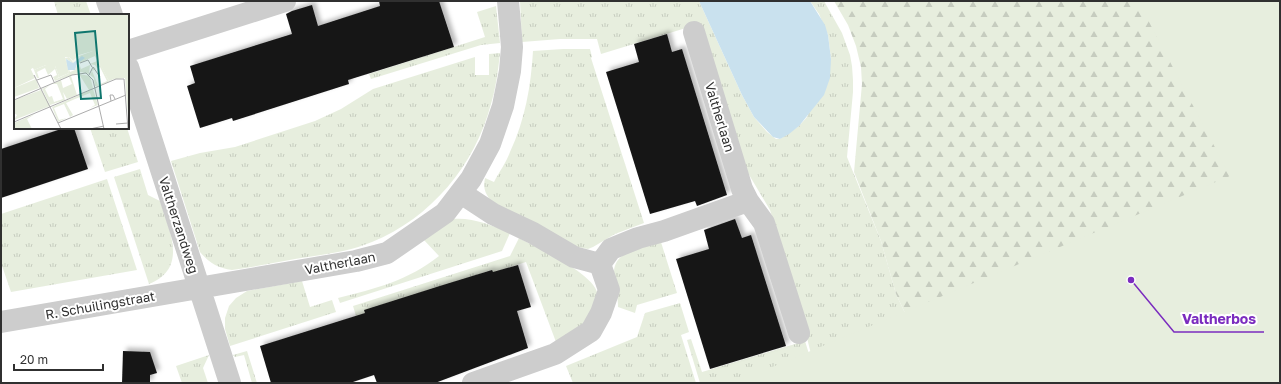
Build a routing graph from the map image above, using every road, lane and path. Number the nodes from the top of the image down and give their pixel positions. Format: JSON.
{"nodes":[{"id":1,"x":107,"y":1,"type":"edge"},
{"id":2,"x":285,"y":1,"type":"edge"},
{"id":3,"x":508,"y":1,"type":"edge"},
{"id":4,"x":112,"y":14,"type":"edge"},
{"id":5,"x":694,"y":32,"type":"dead end"},
{"id":6,"x":129,"y":51,"type":"edge"},
{"id":7,"x":129,"y":70,"type":"edge"},
{"id":8,"x":461,"y":193,"type":"junction"},
{"id":9,"x":748,"y":201,"type":"junction"},
{"id":10,"x":600,"y":264,"type":"junction"},
{"id":11,"x":199,"y":289,"type":"junction"},
{"id":12,"x":1,"y":322,"type":"edge"},
{"id":13,"x":799,"y":333,"type":"dead end"},
{"id":14,"x":230,"y":383,"type":"edge"},
{"id":15,"x":473,"y":383,"type":"edge"}],
"edges":[{"from":1,"to":4,"type":"street"},
{"from":2,"to":6,"type":"street"},
{"from":3,"to":8,"type":"street","name":"Valtherlaan"},
{"from":5,"to":9,"type":"street","name":"Valtherlaan"},
{"from":7,"to":11,"type":"street","name":"Valtherzandweg"},
{"from":8,"to":10,"type":"street"},
{"from":8,"to":11,"type":"street","name":"Valtherlaan"},
{"from":9,"to":10,"type":"street"},
{"from":9,"to":13,"type":"street","name":"Valtherlaan"},
{"from":10,"to":15,"type":"street"},
{"from":11,"to":12,"type":"street","name":"R. Schuilingstraat"},
{"from":11,"to":14,"type":"street","name":"Valtherzandweg"}]}
